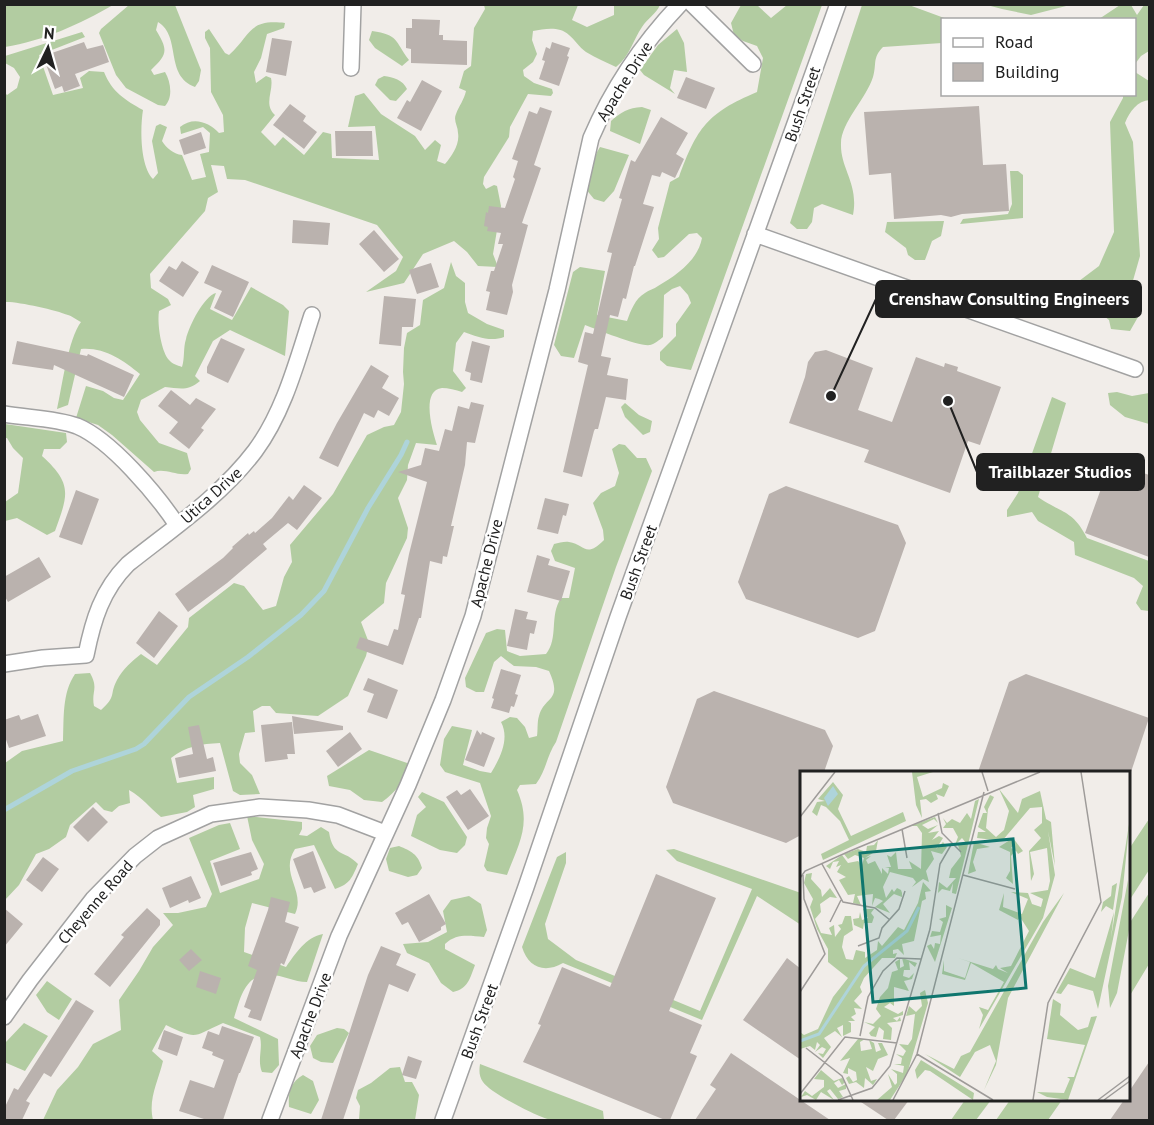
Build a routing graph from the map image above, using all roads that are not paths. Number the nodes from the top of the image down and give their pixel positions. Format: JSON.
{"nodes":[{"id":1,"x":353,"y":4,"type":"edge"},
{"id":2,"x":680,"y":4,"type":"edge"},
{"id":3,"x":692,"y":4,"type":"edge"},
{"id":4,"x":838,"y":4,"type":"edge"},
{"id":5,"x":753,"y":64,"type":"dead end"},
{"id":6,"x":351,"y":68,"type":"dead end"},
{"id":7,"x":755,"y":234,"type":"junction"},
{"id":8,"x":312,"y":315,"type":"dead end"},
{"id":9,"x":1135,"y":369,"type":"dead end"},
{"id":10,"x":4,"y":414,"type":"edge"},
{"id":11,"x":177,"y":525,"type":"junction"},
{"id":12,"x":4,"y":664,"type":"edge"},
{"id":13,"x":385,"y":833,"type":"junction"},
{"id":14,"x":4,"y":1017,"type":"edge"},
{"id":15,"x":270,"y":1120,"type":"edge"},
{"id":16,"x":443,"y":1120,"type":"edge"}],
"edges":[{"from":1,"to":6,"type":"street"},
{"from":2,"to":13,"type":"street","name":"Apache Drive"},
{"from":3,"to":5,"type":"street"},
{"from":4,"to":7,"type":"street","name":"Bush Street"},
{"from":7,"to":9,"type":"street"},
{"from":7,"to":16,"type":"street","name":"Bush Street"},
{"from":8,"to":11,"type":"street","name":"Utica Drive"},
{"from":10,"to":11,"type":"street"},
{"from":11,"to":12,"type":"street","name":"Utica Drive"},
{"from":13,"to":14,"type":"street","name":"Cheyenne Road"},
{"from":13,"to":15,"type":"street","name":"Apache Drive"}]}
